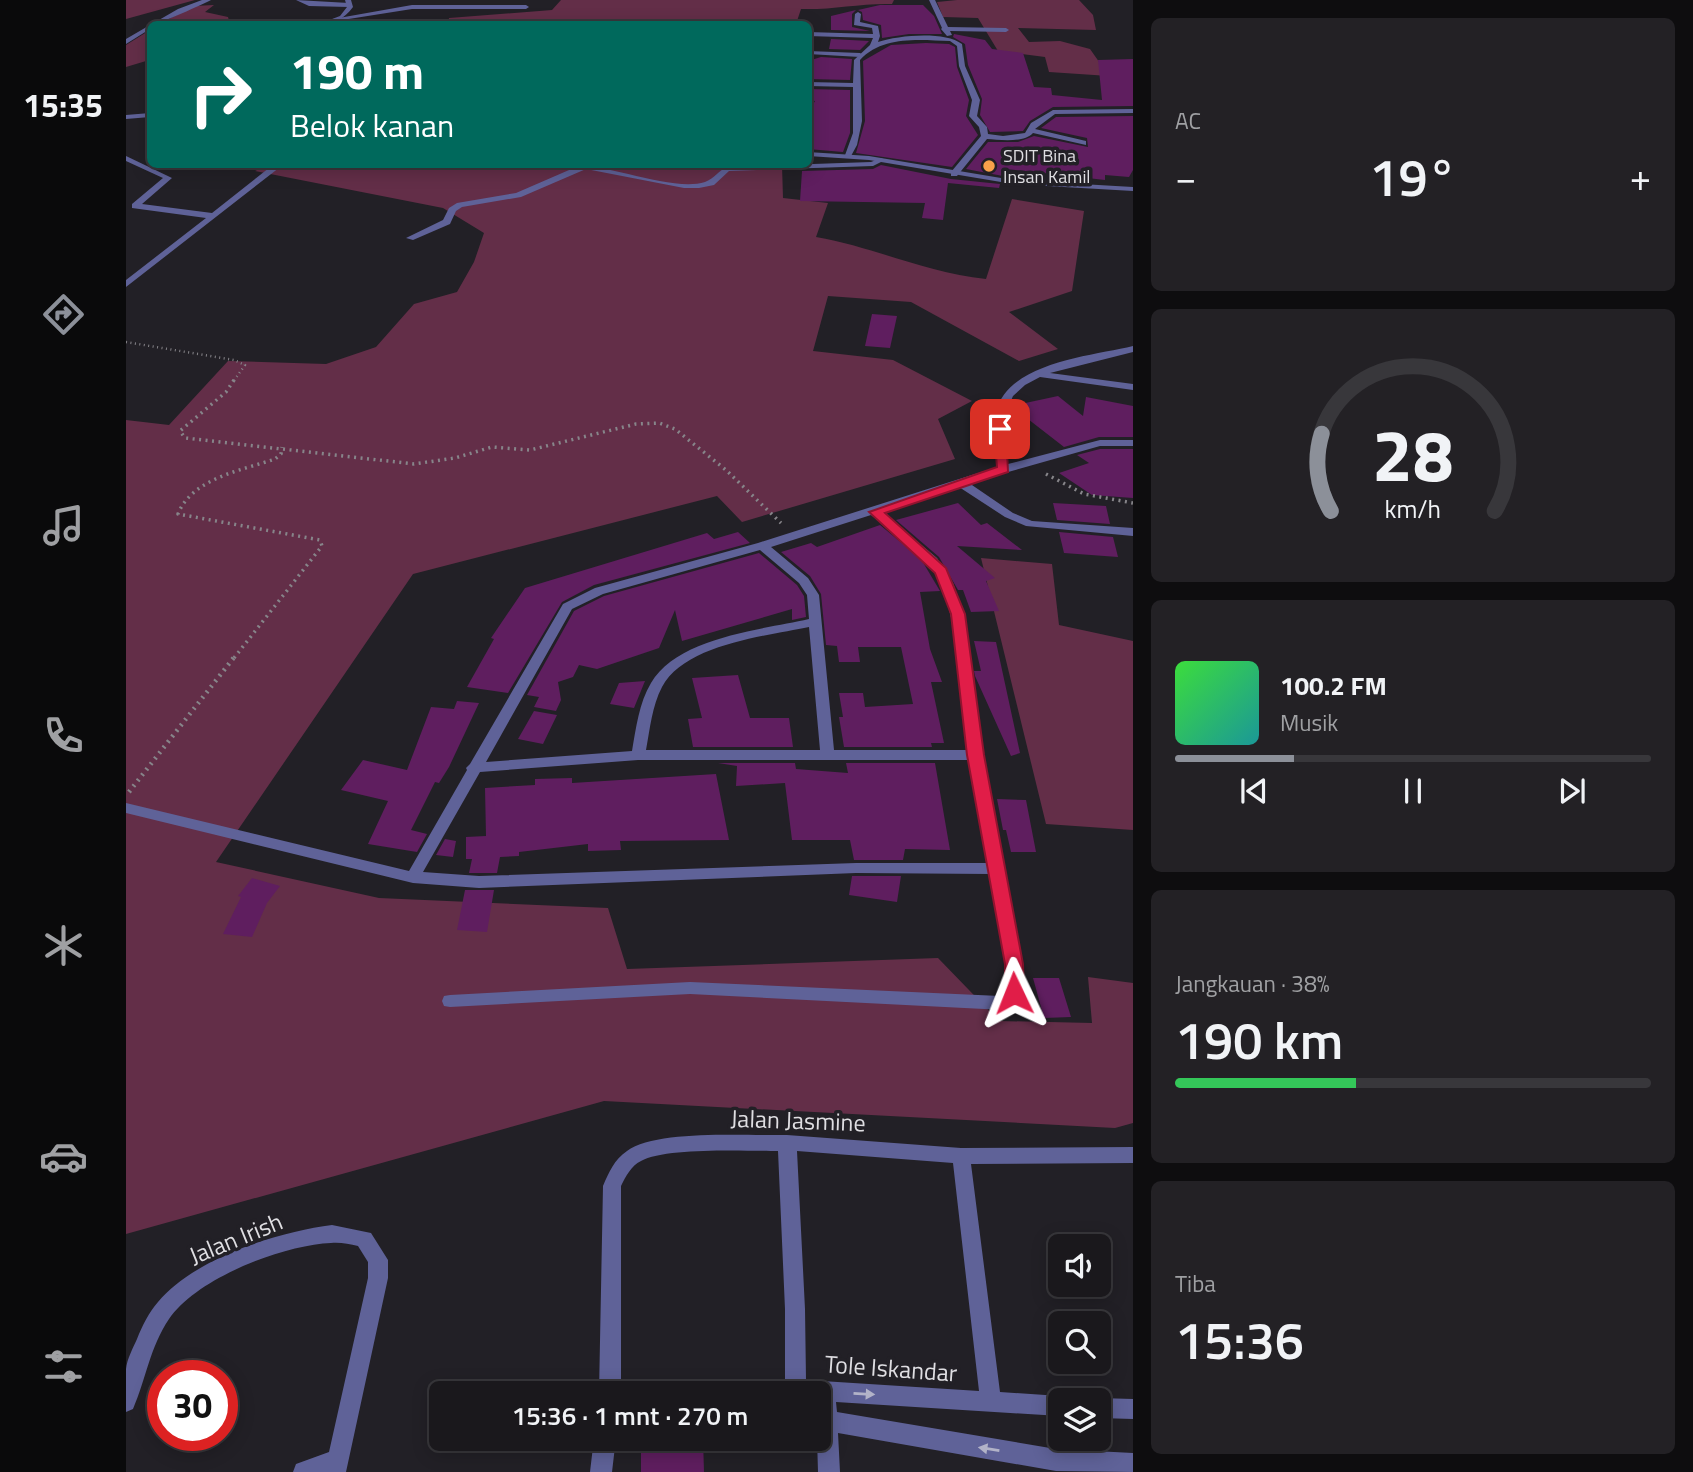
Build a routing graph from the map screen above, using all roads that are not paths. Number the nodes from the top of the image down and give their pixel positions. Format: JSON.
{"nodes":[{"id":1,"x":208,"y":0,"type":"edge"},
{"id":2,"x":299,"y":0,"type":"edge"},
{"id":3,"x":932,"y":0,"type":"edge"},
{"id":4,"x":348,"y":3,"type":"edge"},
{"id":5,"x":526,"y":8,"type":"dead end"},
{"id":6,"x":858,"y":14,"type":"dead end"},
{"id":7,"x":337,"y":19,"type":"junction"},
{"id":8,"x":162,"y":21,"type":"edge"},
{"id":9,"x":331,"y":21,"type":"edge"},
{"id":10,"x":944,"y":29,"type":"junction"},
{"id":11,"x":147,"y":30,"type":"edge"},
{"id":12,"x":1006,"y":30,"type":"dead end"},
{"id":13,"x":812,"y":34,"type":"edge"},
{"id":14,"x":877,"y":36,"type":"junction"},
{"id":15,"x":952,"y":39,"type":"junction"},
{"id":16,"x":126,"y":42,"type":"edge"},
{"id":17,"x":873,"y":46,"type":"junction"},
{"id":18,"x":812,"y":52,"type":"edge"},
{"id":19,"x":860,"y":55,"type":"junction"},
{"id":20,"x":812,"y":84,"type":"edge"},
{"id":21,"x":858,"y":85,"type":"junction"},
{"id":22,"x":1133,"y":111,"type":"edge"},
{"id":23,"x":147,"y":115,"type":"edge"},
{"id":24,"x":126,"y":117,"type":"edge"},
{"id":25,"x":1031,"y":130,"type":"junction"},
{"id":26,"x":985,"y":136,"type":"junction"},
{"id":27,"x":1083,"y":143,"type":"dead end"},
{"id":28,"x":812,"y":154,"type":"edge"},
{"id":29,"x":847,"y":156,"type":"junction"},
{"id":30,"x":126,"y":158,"type":"edge"},
{"id":31,"x":881,"y":160,"type":"junction"},
{"id":32,"x":812,"y":166,"type":"edge"},
{"id":33,"x":275,"y":168,"type":"edge"},
{"id":34,"x":581,"y":168,"type":"edge"},
{"id":35,"x":595,"y":168,"type":"edge"},
{"id":36,"x":756,"y":168,"type":"edge"},
{"id":37,"x":954,"y":174,"type":"junction"},
{"id":38,"x":1133,"y":189,"type":"edge"},
{"id":39,"x":214,"y":216,"type":"junction"},
{"id":40,"x":410,"y":238,"type":"dead end"},
{"id":41,"x":126,"y":284,"type":"edge"},
{"id":42,"x":1132,"y":352,"type":"edge"},
{"id":43,"x":1037,"y":373,"type":"junction"},
{"id":44,"x":1133,"y":387,"type":"edge"},
{"id":45,"x":1133,"y":443,"type":"edge"},
{"id":46,"x":1003,"y":470,"type":"junction"},
{"id":47,"x":961,"y":483,"type":"junction"},
{"id":48,"x":875,"y":512,"type":"junction"},
{"id":49,"x":1133,"y":533,"type":"edge"},
{"id":50,"x":762,"y":547,"type":"junction"},
{"id":51,"x":817,"y":621,"type":"junction"},
{"id":52,"x":638,"y":755,"type":"junction"},
{"id":53,"x":827,"y":755,"type":"junction"},
{"id":54,"x":975,"y":755,"type":"junction"},
{"id":55,"x":473,"y":768,"type":"junction"},
{"id":56,"x":126,"y":808,"type":"edge"},
{"id":57,"x":998,"y":869,"type":"junction"},
{"id":58,"x":413,"y":877,"type":"junction"},
{"id":59,"x":450,"y":1002,"type":"dead end"},
{"id":60,"x":787,"y":1143,"type":"junction"},
{"id":61,"x":1133,"y":1155,"type":"edge"},
{"id":62,"x":961,"y":1156,"type":"junction"},
{"id":63,"x":610,"y":1381,"type":"edge"},
{"id":64,"x":796,"y":1381,"type":"edge"},
{"id":65,"x":831,"y":1392,"type":"edge"},
{"id":66,"x":991,"y":1401,"type":"junction"},
{"id":67,"x":126,"y":1402,"type":"edge"},
{"id":68,"x":1048,"y":1405,"type":"edge"},
{"id":69,"x":1111,"y":1408,"type":"edge"},
{"id":70,"x":1133,"y":1409,"type":"edge"},
{"id":71,"x":831,"y":1423,"type":"edge"},
{"id":72,"x":603,"y":1451,"type":"edge"},
{"id":73,"x":827,"y":1451,"type":"edge"},
{"id":74,"x":1133,"y":1464,"type":"edge"},
{"id":75,"x":336,"y":1466,"type":"edge"},
{"id":76,"x":1057,"y":1466,"type":"edge"},
{"id":77,"x":304,"y":1472,"type":"edge"},
{"id":78,"x":601,"y":1472,"type":"edge"},
{"id":79,"x":830,"y":1472,"type":"edge"}],
"edges":[{"from":1,"to":8,"type":"street"},
{"from":2,"to":4,"type":"street"},
{"from":3,"to":10,"type":"street"},
{"from":4,"to":7,"type":"street"},
{"from":5,"to":7,"type":"street"},
{"from":6,"to":14,"type":"street"},
{"from":7,"to":9,"type":"street"},
{"from":10,"to":12,"type":"street"},
{"from":10,"to":15,"type":"street"},
{"from":11,"to":16,"type":"street"},
{"from":13,"to":14,"type":"street"},
{"from":14,"to":17,"type":"street"},
{"from":15,"to":17,"type":"street"},
{"from":15,"to":26,"type":"street"},
{"from":17,"to":19,"type":"street"},
{"from":18,"to":19,"type":"lane"},
{"from":19,"to":21,"type":"street"},
{"from":20,"to":21,"type":"street"},
{"from":21,"to":29,"type":"street"},
{"from":22,"to":25,"type":"street"},
{"from":23,"to":24,"type":"street"},
{"from":25,"to":26,"type":"street"},
{"from":25,"to":27,"type":"street"},
{"from":26,"to":37,"type":"street"},
{"from":28,"to":29,"type":"street"},
{"from":29,"to":31,"type":"street"},
{"from":30,"to":39,"type":"street"},
{"from":31,"to":32,"type":"street"},
{"from":31,"to":37,"type":"street"},
{"from":33,"to":39,"type":"street"},
{"from":34,"to":40,"type":"street"},
{"from":35,"to":36,"type":"street"},
{"from":37,"to":38,"type":"street"},
{"from":39,"to":41,"type":"street"},
{"from":42,"to":43,"type":"street"},
{"from":43,"to":44,"type":"street"},
{"from":43,"to":46,"type":"street"},
{"from":45,"to":46,"type":"street"},
{"from":46,"to":47,"type":"street"},
{"from":47,"to":48,"type":"street"},
{"from":47,"to":49,"type":"street"},
{"from":48,"to":50,"type":"street"},
{"from":48,"to":54,"type":"street"},
{"from":50,"to":51,"type":"street"},
{"from":50,"to":55,"type":"street"},
{"from":51,"to":52,"type":"street"},
{"from":51,"to":53,"type":"street"},
{"from":52,"to":53,"type":"street"},
{"from":52,"to":55,"type":"street"},
{"from":53,"to":54,"type":"street"},
{"from":54,"to":57,"type":"street"},
{"from":55,"to":58,"type":"street"},
{"from":56,"to":58,"type":"street"},
{"from":57,"to":58,"type":"street"},
{"from":57,"to":59,"type":"street"},
{"from":60,"to":62,"type":"street","name":"Jalan Jasmine"},
{"from":60,"to":63,"type":"street","name":"Jalan Jasmine"},
{"from":60,"to":64,"type":"street","name":"Tole Iskandar"},
{"from":61,"to":62,"type":"street","name":"Jalan Jasmine"},
{"from":62,"to":66,"type":"street"},
{"from":65,"to":66,"type":"street","name":"Tole Iskandar","one_way":true},
{"from":66,"to":68,"type":"street","name":"Tole Iskandar"},
{"from":67,"to":75,"type":"street","name":"Jalan Irish"},
{"from":69,"to":70,"type":"street"},
{"from":76,"to":71,"type":"street","one_way":true},
{"from":72,"to":78,"type":"street"},
{"from":73,"to":79,"type":"street"},
{"from":74,"to":76,"type":"street"},
{"from":75,"to":77,"type":"street"}]}
